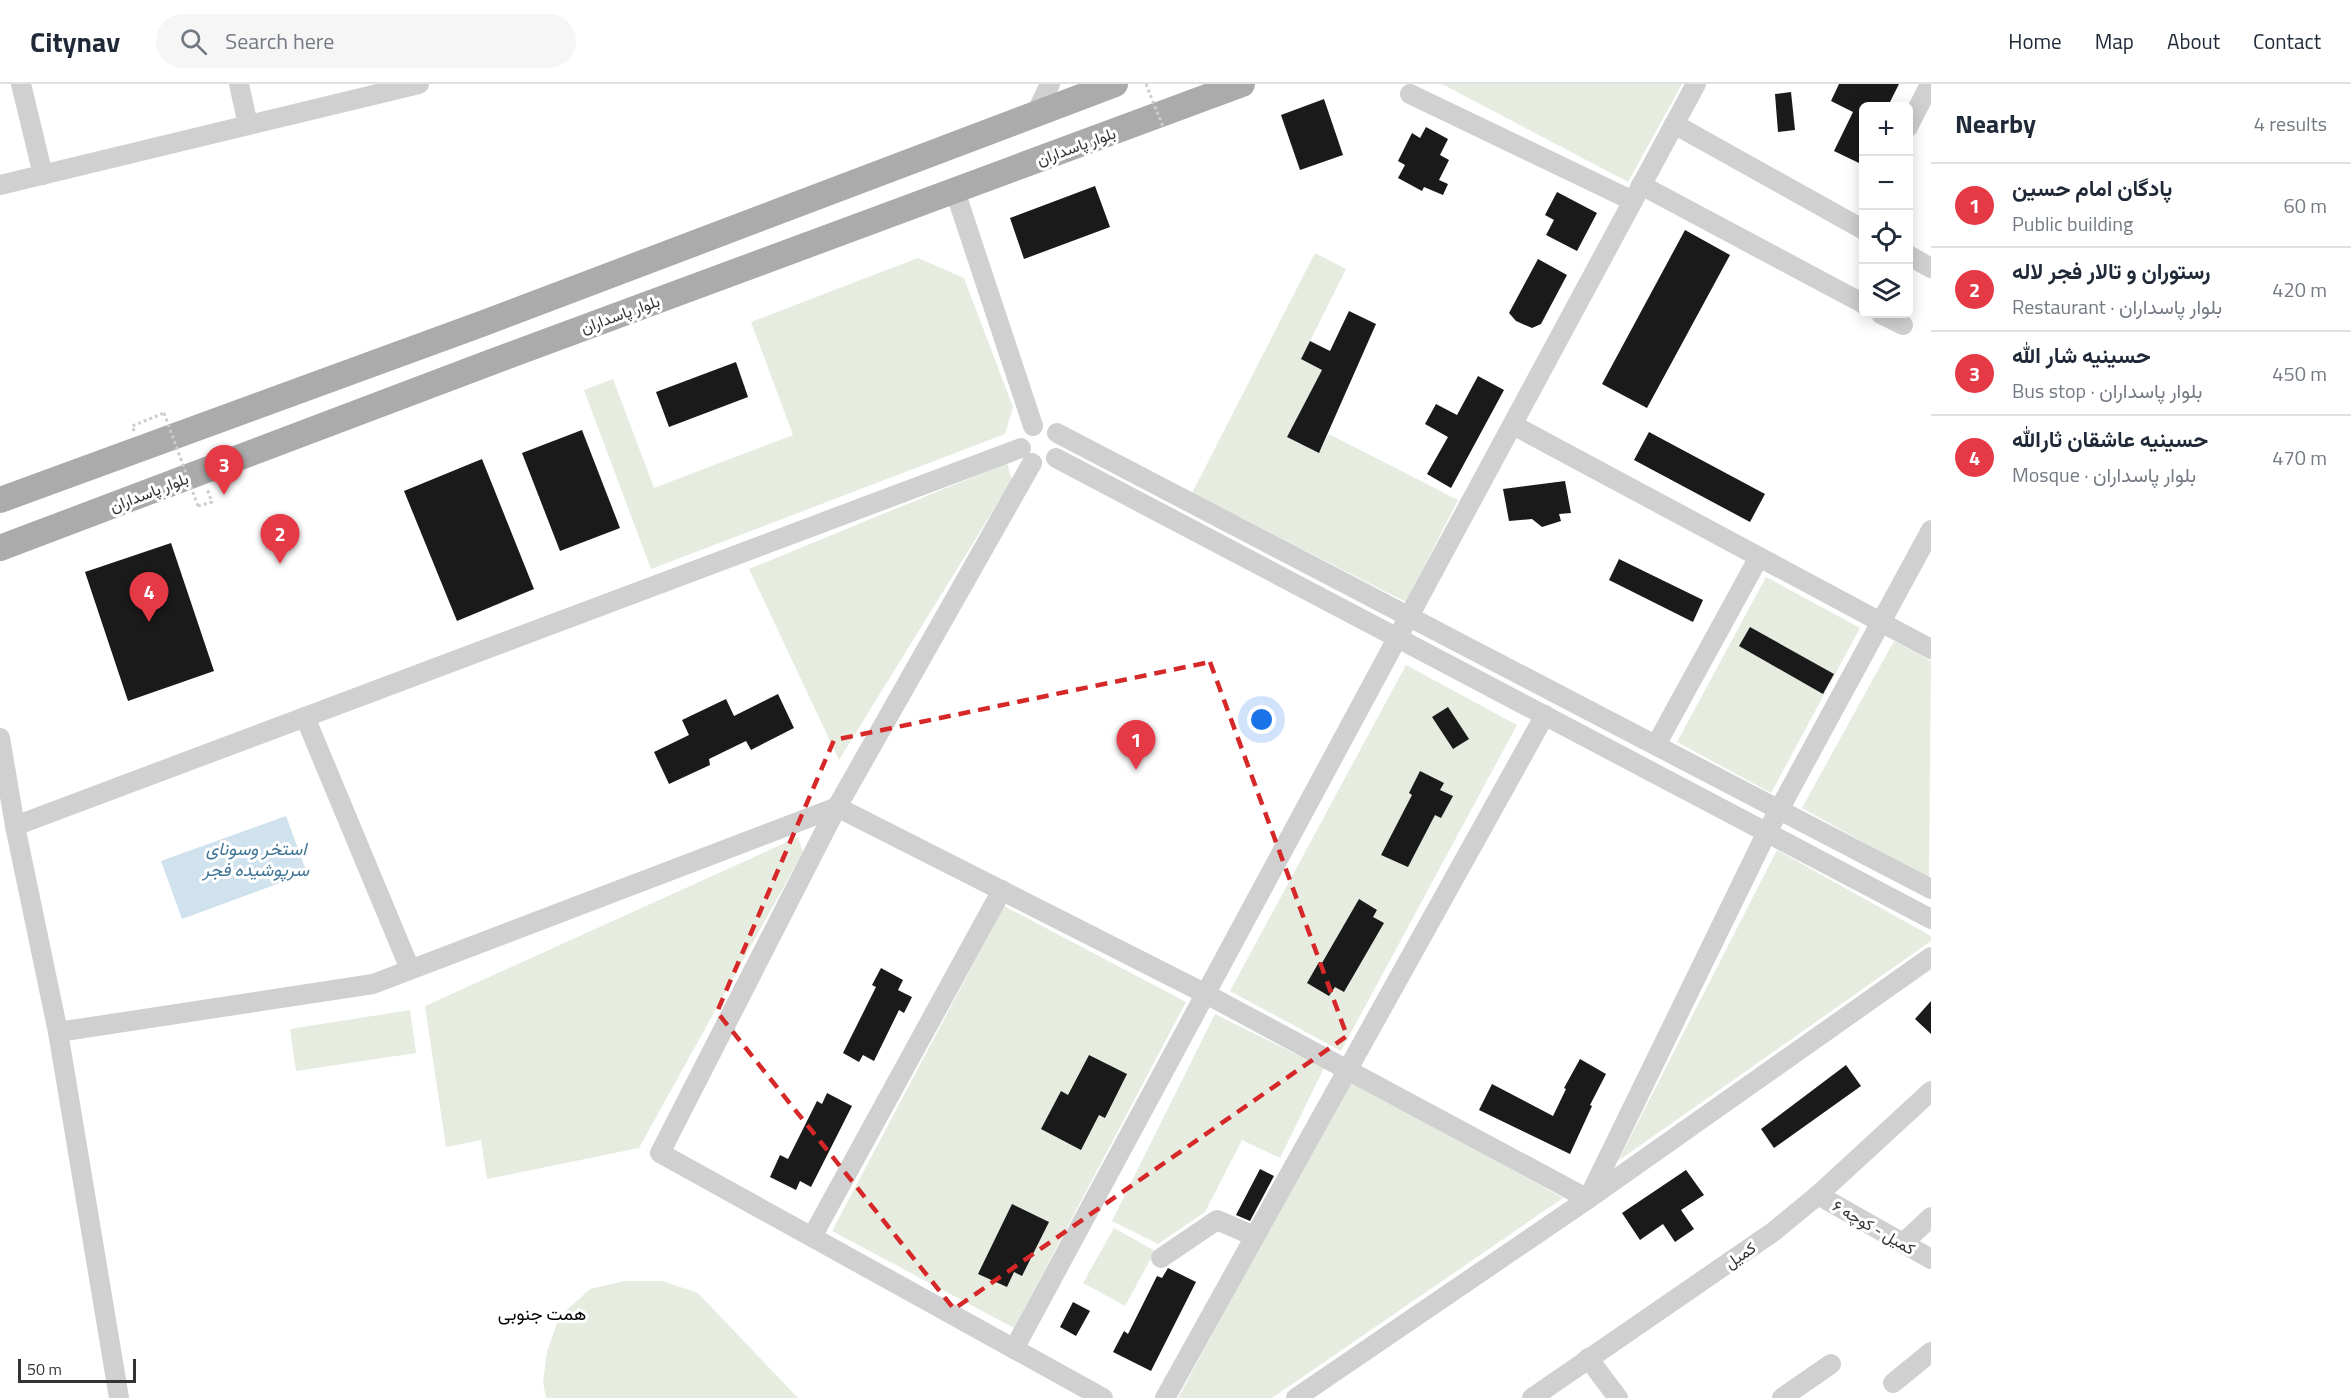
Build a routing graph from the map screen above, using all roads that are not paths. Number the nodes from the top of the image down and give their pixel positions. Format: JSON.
{"nodes":[{"id":1,"x":21,"y":84,"type":"edge"},
{"id":2,"x":239,"y":84,"type":"edge"},
{"id":3,"x":419,"y":84,"type":"edge"},
{"id":4,"x":1050,"y":84,"type":"edge"},
{"id":5,"x":1115,"y":84,"type":"edge"},
{"id":6,"x":1242,"y":84,"type":"edge"},
{"id":7,"x":1696,"y":84,"type":"edge"},
{"id":8,"x":1927,"y":90,"type":"dead end"},
{"id":9,"x":1410,"y":94,"type":"dead end"},
{"id":10,"x":1036,"y":113,"type":"junction"},
{"id":11,"x":1913,"y":117,"type":"edge"},
{"id":12,"x":1674,"y":124,"type":"junction"},
{"id":13,"x":248,"y":125,"type":"junction"},
{"id":14,"x":43,"y":175,"type":"junction"},
{"id":15,"x":0,"y":185,"type":"edge"},
{"id":16,"x":955,"y":191,"type":"junction"},
{"id":17,"x":1637,"y":193,"type":"junction"},
{"id":18,"x":1859,"y":223,"type":"edge"},
{"id":19,"x":1913,"y":258,"type":"edge"},
{"id":20,"x":1931,"y":268,"type":"edge"},
{"id":21,"x":1859,"y":302,"type":"edge"},
{"id":22,"x":1889,"y":318,"type":"edge"},
{"id":23,"x":484,"y":323,"type":"junction"},
{"id":24,"x":1903,"y":325,"type":"dead end"},
{"id":25,"x":499,"y":360,"type":"junction"},
{"id":26,"x":1513,"y":425,"type":"junction"},
{"id":27,"x":1033,"y":426,"type":"junction"},
{"id":28,"x":1057,"y":433,"type":"junction"},
{"id":29,"x":1027,"y":456,"type":"junction"},
{"id":30,"x":1056,"y":458,"type":"junction"},
{"id":31,"x":0,"y":500,"type":"edge"},
{"id":32,"x":1931,"y":530,"type":"edge"},
{"id":33,"x":0,"y":548,"type":"edge"},
{"id":34,"x":1759,"y":556,"type":"junction"},
{"id":35,"x":1409,"y":617,"type":"junction"},
{"id":36,"x":1881,"y":622,"type":"junction"},
{"id":37,"x":1398,"y":638,"type":"junction"},
{"id":38,"x":1931,"y":649,"type":"edge"},
{"id":39,"x":1545,"y":715,"type":"junction"},
{"id":40,"x":305,"y":717,"type":"junction"},
{"id":41,"x":0,"y":738,"type":"edge"},
{"id":42,"x":1656,"y":745,"type":"junction"},
{"id":43,"x":837,"y":807,"type":"junction"},
{"id":44,"x":1779,"y":810,"type":"junction"},
{"id":45,"x":15,"y":826,"type":"junction"},
{"id":46,"x":1767,"y":832,"type":"junction"},
{"id":47,"x":1931,"y":889,"type":"edge"},
{"id":48,"x":1002,"y":890,"type":"junction"},
{"id":49,"x":1928,"y":911,"type":"edge"},
{"id":50,"x":1931,"y":957,"type":"edge"},
{"id":51,"x":410,"y":969,"type":"junction"},
{"id":52,"x":1206,"y":994,"type":"junction"},
{"id":53,"x":58,"y":1032,"type":"junction"},
{"id":54,"x":1346,"y":1069,"type":"junction"},
{"id":55,"x":1931,"y":1091,"type":"edge"},
{"id":56,"x":1818,"y":1195,"type":"junction"},
{"id":57,"x":1588,"y":1199,"type":"junction"},
{"id":58,"x":1931,"y":1218,"type":"edge"},
{"id":59,"x":1254,"y":1236,"type":"junction"},
{"id":60,"x":812,"y":1237,"type":"junction"},
{"id":61,"x":1903,"y":1243,"type":"junction"},
{"id":62,"x":1161,"y":1258,"type":"dead end"},
{"id":63,"x":1931,"y":1259,"type":"edge"},
{"id":64,"x":1014,"y":1349,"type":"junction"},
{"id":65,"x":1931,"y":1352,"type":"edge"},
{"id":66,"x":1588,"y":1358,"type":"junction"},
{"id":67,"x":1831,"y":1364,"type":"dead end"},
{"id":68,"x":1893,"y":1383,"type":"dead end"},
{"id":69,"x":119,"y":1398,"type":"edge"},
{"id":70,"x":1103,"y":1398,"type":"edge"},
{"id":71,"x":1165,"y":1398,"type":"edge"},
{"id":72,"x":1296,"y":1398,"type":"edge"},
{"id":73,"x":1532,"y":1398,"type":"edge"},
{"id":74,"x":1618,"y":1398,"type":"edge"},
{"id":75,"x":1782,"y":1398,"type":"edge"}],
"edges":[{"from":1,"to":14,"type":"street"},
{"from":2,"to":13,"type":"street"},
{"from":3,"to":13,"type":"street"},
{"from":4,"to":10,"type":"street"},
{"from":5,"to":10,"type":"main road"},
{"from":6,"to":16,"type":"main road","name":"بلوار پاسداران"},
{"from":7,"to":12,"type":"street"},
{"from":8,"to":11,"type":"street"},
{"from":9,"to":17,"type":"street"},
{"from":10,"to":23,"type":"main road"},
{"from":12,"to":17,"type":"street"},
{"from":12,"to":18,"type":"street"},
{"from":13,"to":14,"type":"street"},
{"from":14,"to":15,"type":"street"},
{"from":16,"to":25,"type":"main road","name":"بلوار پاسداران"},
{"from":16,"to":27,"type":"street"},
{"from":17,"to":21,"type":"street"},
{"from":17,"to":26,"type":"street"},
{"from":19,"to":20,"type":"street"},
{"from":22,"to":24,"type":"street"},
{"from":23,"to":25,"type":"main road"},
{"from":23,"to":31,"type":"main road"},
{"from":25,"to":33,"type":"main road","name":"بلوار پاسداران"},
{"from":26,"to":34,"type":"street"},
{"from":26,"to":35,"type":"street"},
{"from":27,"to":28,"type":"street"},
{"from":27,"to":29,"type":"street"},
{"from":28,"to":30,"type":"street"},
{"from":28,"to":35,"type":"street"},
{"from":29,"to":30,"type":"street"},
{"from":29,"to":40,"type":"street"},
{"from":29,"to":43,"type":"street"},
{"from":30,"to":37,"type":"street"},
{"from":32,"to":36,"type":"street"},
{"from":34,"to":36,"type":"street"},
{"from":34,"to":42,"type":"street"},
{"from":35,"to":37,"type":"street"},
{"from":35,"to":42,"type":"street"},
{"from":36,"to":38,"type":"street"},
{"from":36,"to":44,"type":"street"},
{"from":37,"to":39,"type":"street"},
{"from":37,"to":52,"type":"street"},
{"from":39,"to":46,"type":"street"},
{"from":39,"to":54,"type":"street"},
{"from":40,"to":45,"type":"street"},
{"from":40,"to":51,"type":"street"},
{"from":41,"to":45,"type":"street"},
{"from":42,"to":44,"type":"street"},
{"from":43,"to":48,"type":"street"},
{"from":43,"to":51,"type":"street"},
{"from":43,"to":60,"type":"street"},
{"from":44,"to":46,"type":"street"},
{"from":44,"to":47,"type":"street"},
{"from":45,"to":53,"type":"street"},
{"from":46,"to":49,"type":"street"},
{"from":46,"to":57,"type":"street"},
{"from":48,"to":52,"type":"street"},
{"from":48,"to":60,"type":"street"},
{"from":50,"to":57,"type":"street"},
{"from":51,"to":53,"type":"street"},
{"from":52,"to":54,"type":"street"},
{"from":52,"to":64,"type":"street"},
{"from":53,"to":69,"type":"street"},
{"from":54,"to":57,"type":"street"},
{"from":54,"to":59,"type":"street"},
{"from":55,"to":56,"type":"street","name":"کمیل"},
{"from":56,"to":61,"type":"street","name":"کمیل - کوچه ۶"},
{"from":56,"to":66,"type":"street","name":"کمیل"},
{"from":57,"to":72,"type":"street"},
{"from":58,"to":61,"type":"street"},
{"from":59,"to":62,"type":"street"},
{"from":59,"to":71,"type":"street"},
{"from":60,"to":64,"type":"street"},
{"from":61,"to":63,"type":"street","name":"کمیل - کوچه ۶"},
{"from":64,"to":70,"type":"street"},
{"from":65,"to":68,"type":"street"},
{"from":66,"to":73,"type":"street","name":"کمیل"},
{"from":66,"to":74,"type":"street"},
{"from":67,"to":75,"type":"street"}]}
